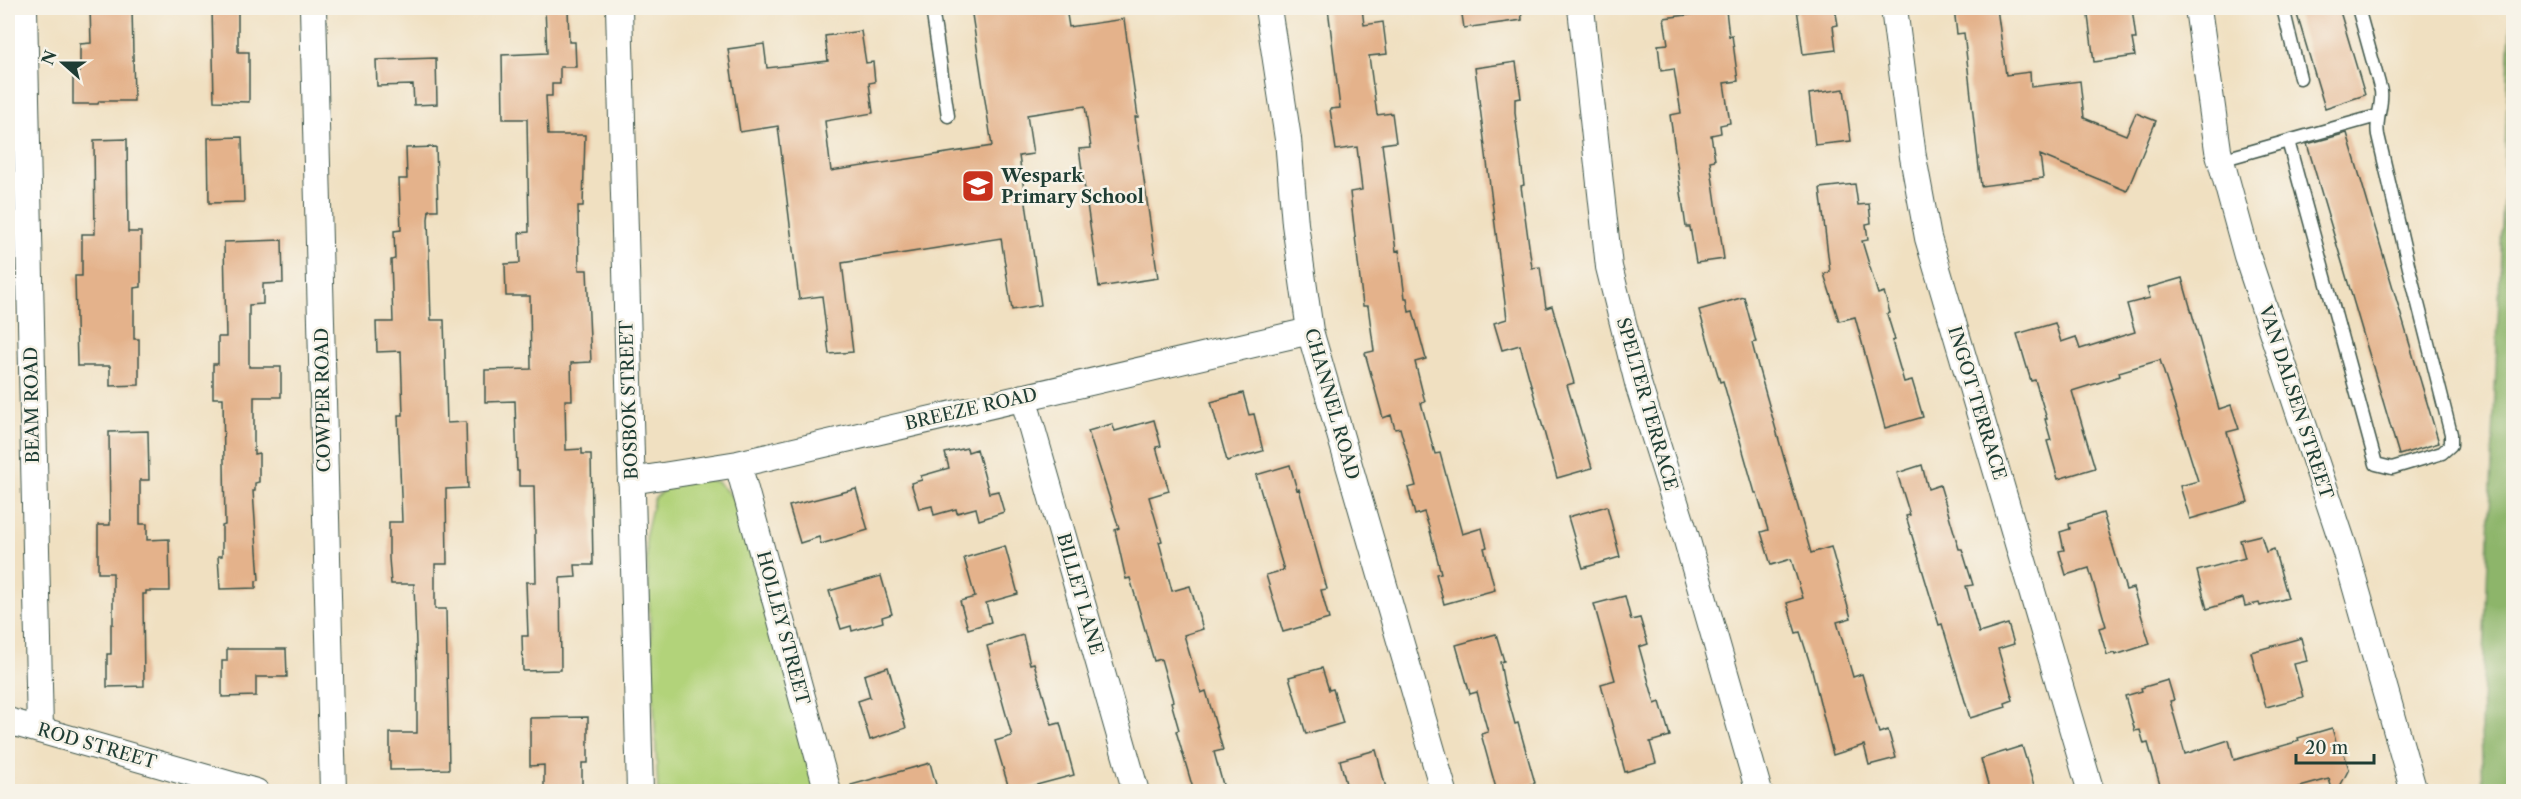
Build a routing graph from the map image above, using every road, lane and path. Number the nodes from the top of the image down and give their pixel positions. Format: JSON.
{"nodes":[{"id":1,"x":24,"y":8,"type":"edge"},
{"id":2,"x":313,"y":8,"type":"edge"},
{"id":3,"x":619,"y":8,"type":"edge"},
{"id":4,"x":932,"y":8,"type":"edge"},
{"id":5,"x":1268,"y":8,"type":"edge"},
{"id":6,"x":1581,"y":8,"type":"edge"},
{"id":7,"x":1894,"y":8,"type":"edge"},
{"id":8,"x":2199,"y":8,"type":"edge"},
{"id":9,"x":2283,"y":8,"type":"edge"},
{"id":10,"x":2358,"y":8,"type":"edge"},
{"id":11,"x":2300,"y":78,"type":"dead end"},
{"id":12,"x":2377,"y":116,"type":"junction"},
{"id":13,"x":948,"y":117,"type":"dead end"},
{"id":14,"x":2288,"y":141,"type":"junction"},
{"id":15,"x":2221,"y":160,"type":"junction"},
{"id":16,"x":1310,"y":331,"type":"junction"},
{"id":17,"x":1023,"y":397,"type":"junction"},
{"id":18,"x":738,"y":464,"type":"junction"},
{"id":19,"x":631,"y":481,"type":"junction"},
{"id":20,"x":8,"y":721,"type":"edge"},
{"id":21,"x":40,"y":730,"type":"junction"},
{"id":22,"x":256,"y":792,"type":"edge"},
{"id":23,"x":333,"y":792,"type":"edge"},
{"id":24,"x":640,"y":792,"type":"edge"},
{"id":25,"x":828,"y":792,"type":"edge"},
{"id":26,"x":1136,"y":792,"type":"edge"},
{"id":27,"x":1444,"y":792,"type":"edge"},
{"id":28,"x":1759,"y":792,"type":"edge"},
{"id":29,"x":2091,"y":792,"type":"edge"},
{"id":30,"x":2414,"y":792,"type":"edge"}],
"edges":[{"from":1,"to":21,"type":"street","name":"BEAM ROAD"},
{"from":2,"to":23,"type":"street","name":"COWPER ROAD"},
{"from":3,"to":19,"type":"street","name":"BOSBOK STREET"},
{"from":4,"to":13,"type":"lane"},
{"from":5,"to":16,"type":"street","name":"CHANNEL ROAD"},
{"from":6,"to":28,"type":"street","name":"SPELTER TERRACE"},
{"from":7,"to":29,"type":"street","name":"INGOT TERRACE"},
{"from":8,"to":15,"type":"street","name":"VAN DALSEN STREET"},
{"from":9,"to":11,"type":"lane"},
{"from":10,"to":12,"type":"lane"},
{"from":12,"to":14,"type":"lane"},
{"from":12,"to":14,"type":"lane"},
{"from":14,"to":15,"type":"lane"},
{"from":15,"to":30,"type":"street","name":"VAN DALSEN STREET"},
{"from":16,"to":17,"type":"street","name":"BREEZE ROAD"},
{"from":16,"to":27,"type":"street","name":"CHANNEL ROAD"},
{"from":17,"to":18,"type":"street","name":"BREEZE ROAD"},
{"from":17,"to":26,"type":"street","name":"BILLET LANE"},
{"from":18,"to":19,"type":"street","name":"BREEZE ROAD"},
{"from":18,"to":25,"type":"street","name":"HOLLEY STREET"},
{"from":19,"to":24,"type":"street","name":"BOSBOK STREET"},
{"from":20,"to":21,"type":"street","name":"ROD STREET"},
{"from":21,"to":22,"type":"street","name":"ROD STREET"}]}
